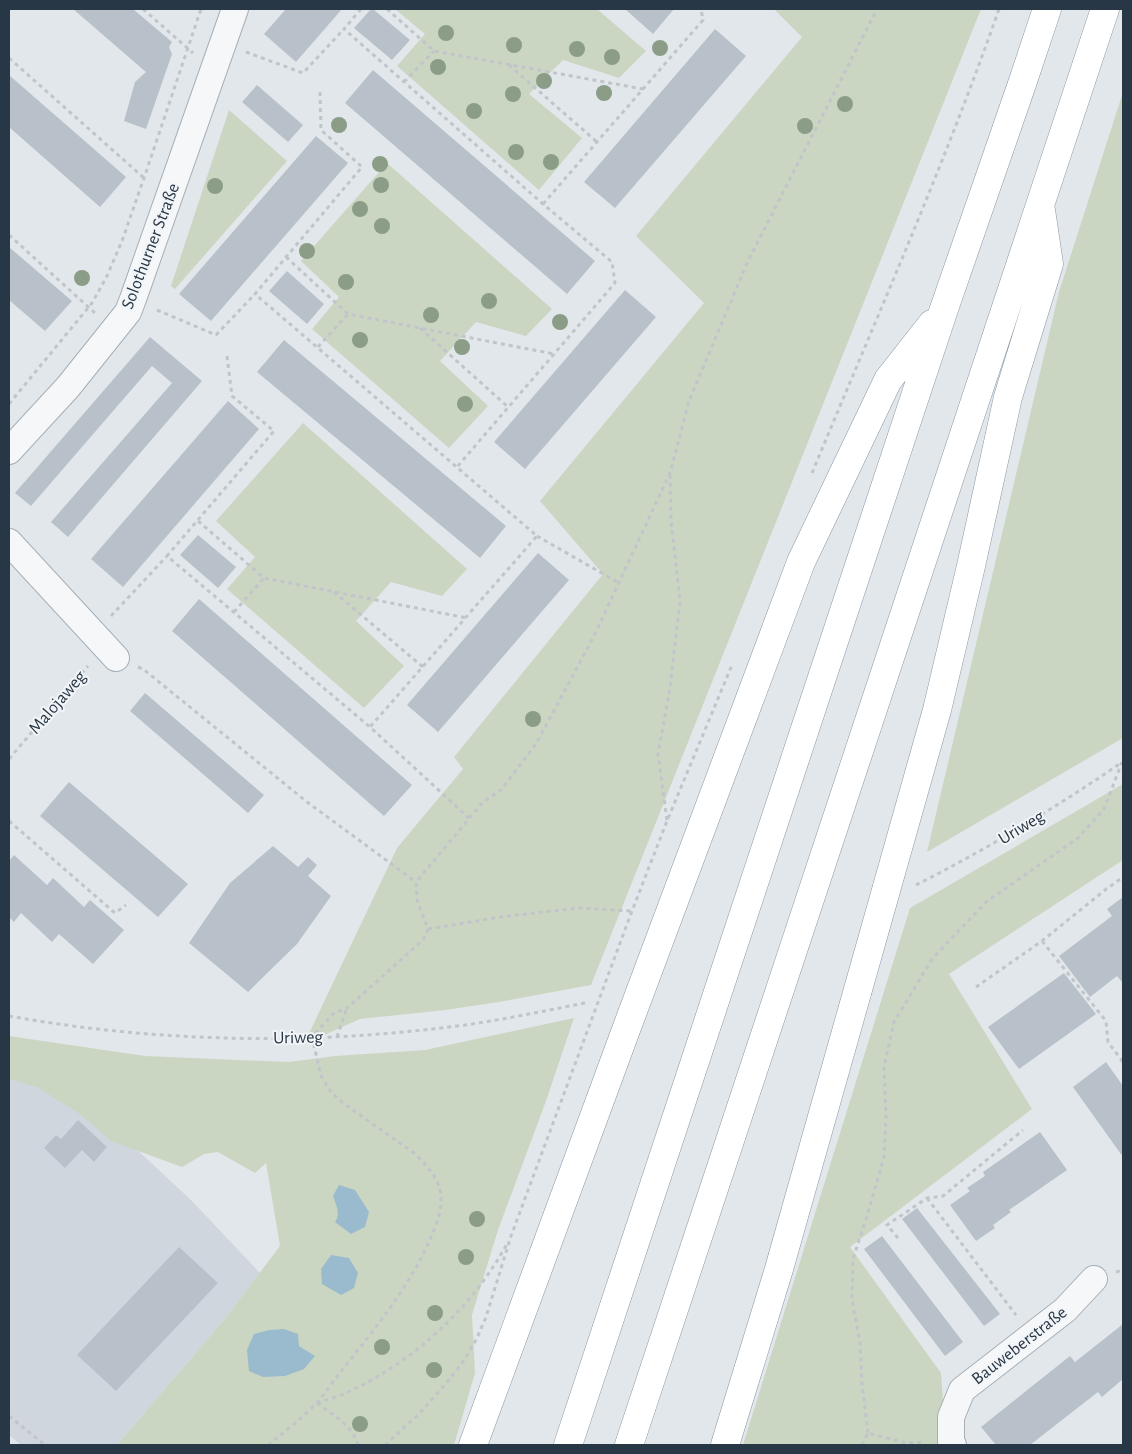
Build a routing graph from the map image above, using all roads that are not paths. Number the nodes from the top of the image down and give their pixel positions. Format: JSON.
{"nodes":[{"id":1,"x":235,"y":9,"type":"edge"},
{"id":2,"x":1047,"y":9,"type":"edge"},
{"id":3,"x":1105,"y":9,"type":"edge"},
{"id":4,"x":1041,"y":204,"type":"junction"},
{"id":5,"x":944,"y":309,"type":"junction"},
{"id":6,"x":9,"y":452,"type":"edge"},
{"id":7,"x":9,"y":542,"type":"edge"},
{"id":8,"x":103,"y":645,"type":"road end"},
{"id":9,"x":1094,"y":1279,"type":"dead end"},
{"id":10,"x":952,"y":1443,"type":"edge"},
{"id":11,"x":473,"y":1445,"type":"edge"},
{"id":12,"x":568,"y":1445,"type":"edge"},
{"id":13,"x":629,"y":1445,"type":"edge"},
{"id":14,"x":725,"y":1445,"type":"edge"}],
"edges":[{"from":1,"to":6,"type":"street","name":"Solothurner Straße"},
{"from":2,"to":5,"type":"highway"},
{"from":3,"to":4,"type":"highway"},
{"from":4,"to":13,"type":"highway"},
{"from":4,"to":14,"type":"highway"},
{"from":5,"to":11,"type":"highway"},
{"from":5,"to":12,"type":"highway"},
{"from":7,"to":8,"type":"street"},
{"from":9,"to":10,"type":"street","name":"Bauweberstraße"}]}
